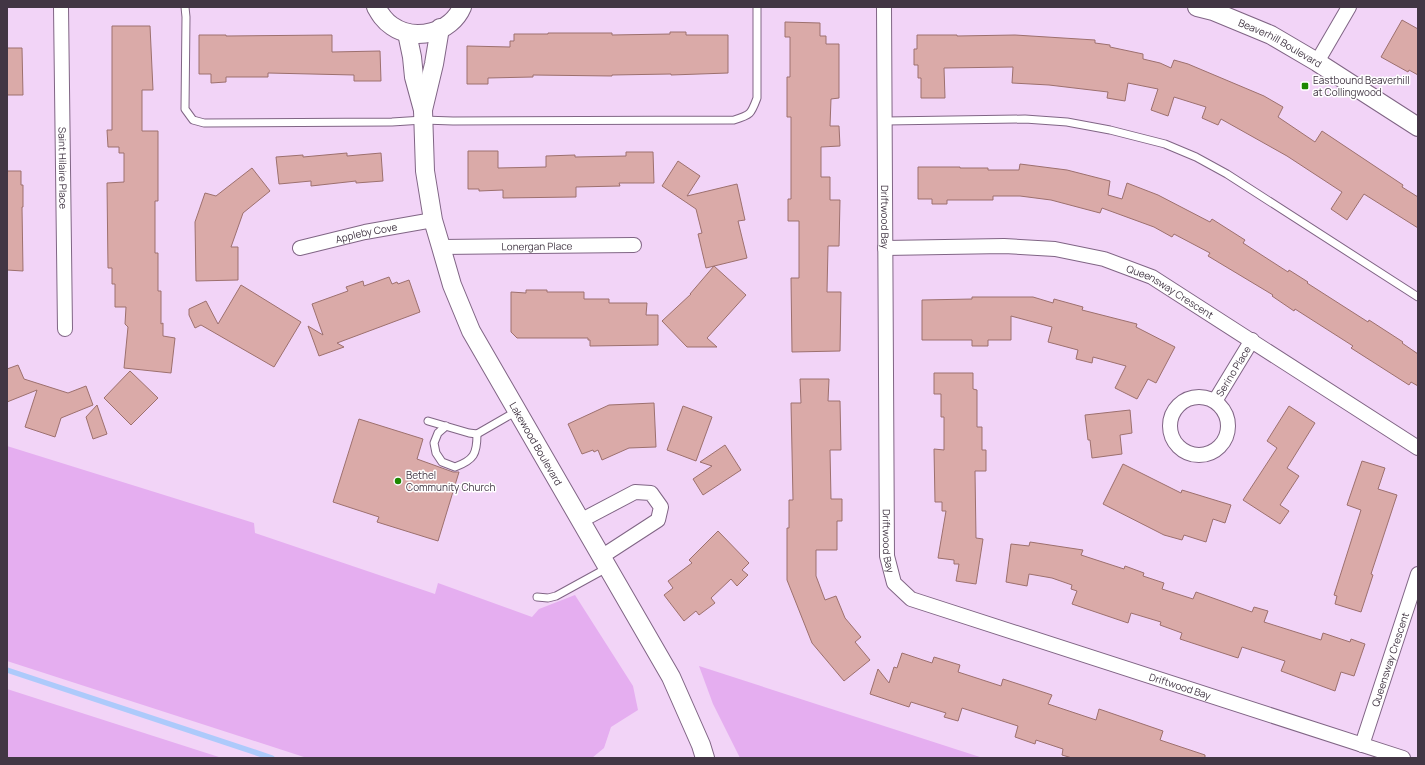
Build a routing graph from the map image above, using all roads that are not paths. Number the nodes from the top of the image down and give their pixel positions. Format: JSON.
{"nodes":[{"id":1,"x":61,"y":7,"type":"edge"},
{"id":2,"x":185,"y":7,"type":"edge"},
{"id":3,"x":376,"y":7,"type":"edge"},
{"id":4,"x":462,"y":7,"type":"edge"},
{"id":5,"x":757,"y":7,"type":"edge"},
{"id":6,"x":884,"y":7,"type":"edge"},
{"id":7,"x":1197,"y":7,"type":"edge"},
{"id":8,"x":1349,"y":7,"type":"edge"},
{"id":9,"x":440,"y":28,"type":"junction"},
{"id":10,"x":407,"y":33,"type":"junction"},
{"id":11,"x":1317,"y":62,"type":"junction"},
{"id":12,"x":423,"y":115,"type":"junction"},
{"id":13,"x":886,"y":120,"type":"junction"},
{"id":14,"x":1418,"y":127,"type":"edge"},
{"id":15,"x":433,"y":220,"type":"junction"},
{"id":16,"x":634,"y":245,"type":"dead end"},
{"id":17,"x":441,"y":247,"type":"junction"},
{"id":18,"x":300,"y":248,"type":"dead end"},
{"id":19,"x":885,"y":248,"type":"junction"},
{"id":20,"x":1418,"y":297,"type":"edge"},
{"id":21,"x":65,"y":329,"type":"dead end"},
{"id":22,"x":1252,"y":340,"type":"junction"},
{"id":23,"x":1215,"y":401,"type":"junction"},
{"id":24,"x":517,"y":411,"type":"junction"},
{"id":25,"x":428,"y":421,"type":"dead end"},
{"id":26,"x":446,"y":426,"type":"junction"},
{"id":27,"x":477,"y":434,"type":"junction"},
{"id":28,"x":1418,"y":448,"type":"edge"},
{"id":29,"x":580,"y":521,"type":"junction"},
{"id":30,"x":604,"y":563,"type":"junction"},
{"id":31,"x":1418,"y":574,"type":"edge"},
{"id":32,"x":537,"y":597,"type":"dead end"},
{"id":33,"x":1362,"y":745,"type":"junction"},
{"id":34,"x":705,"y":758,"type":"edge"},
{"id":35,"x":1403,"y":758,"type":"edge"}],
"edges":[{"from":1,"to":21,"type":"street","name":"Saint Hilaire Place"},
{"from":2,"to":12,"type":"lane"},
{"from":3,"to":10,"type":"street"},
{"from":4,"to":9,"type":"street"},
{"from":5,"to":12,"type":"lane"},
{"from":6,"to":13,"type":"street","name":"Driftwood Bay"},
{"from":7,"to":11,"type":"street","name":"Beaverhill Boulevard"},
{"from":8,"to":11,"type":"street"},
{"from":9,"to":10,"type":"street"},
{"from":9,"to":12,"type":"street","name":"Lakewood Boulevard"},
{"from":10,"to":12,"type":"street","name":"Lakewood Boulevard"},
{"from":11,"to":14,"type":"street","name":"Beaverhill Boulevard"},
{"from":12,"to":15,"type":"street","name":"Lakewood Boulevard"},
{"from":13,"to":19,"type":"street","name":"Driftwood Bay"},
{"from":13,"to":20,"type":"lane"},
{"from":15,"to":17,"type":"street","name":"Lakewood Boulevard"},
{"from":15,"to":18,"type":"street","name":"Appleby Cove"},
{"from":16,"to":17,"type":"street","name":"Lonergan Place"},
{"from":17,"to":24,"type":"street","name":"Lakewood Boulevard"},
{"from":19,"to":22,"type":"street","name":"Queensway Crescent"},
{"from":19,"to":33,"type":"street","name":"Driftwood Bay"},
{"from":22,"to":23,"type":"street","name":"Serino Place"},
{"from":22,"to":28,"type":"street","name":"Queensway Crescent"},
{"from":23,"to":23,"type":"street","name":"Serino Place"},
{"from":24,"to":27,"type":"lane"},
{"from":24,"to":29,"type":"street","name":"Lakewood Boulevard"},
{"from":25,"to":26,"type":"lane"},
{"from":26,"to":27,"type":"lane"},
{"from":26,"to":27,"type":"lane"},
{"from":29,"to":30,"type":"street","name":"Lakewood Boulevard"},
{"from":29,"to":30,"type":"street"},
{"from":30,"to":32,"type":"lane"},
{"from":30,"to":34,"type":"street","name":"Lakewood Boulevard"},
{"from":31,"to":33,"type":"street","name":"Queensway Crescent"},
{"from":33,"to":35,"type":"street","name":"Driftwood Bay"}]}
